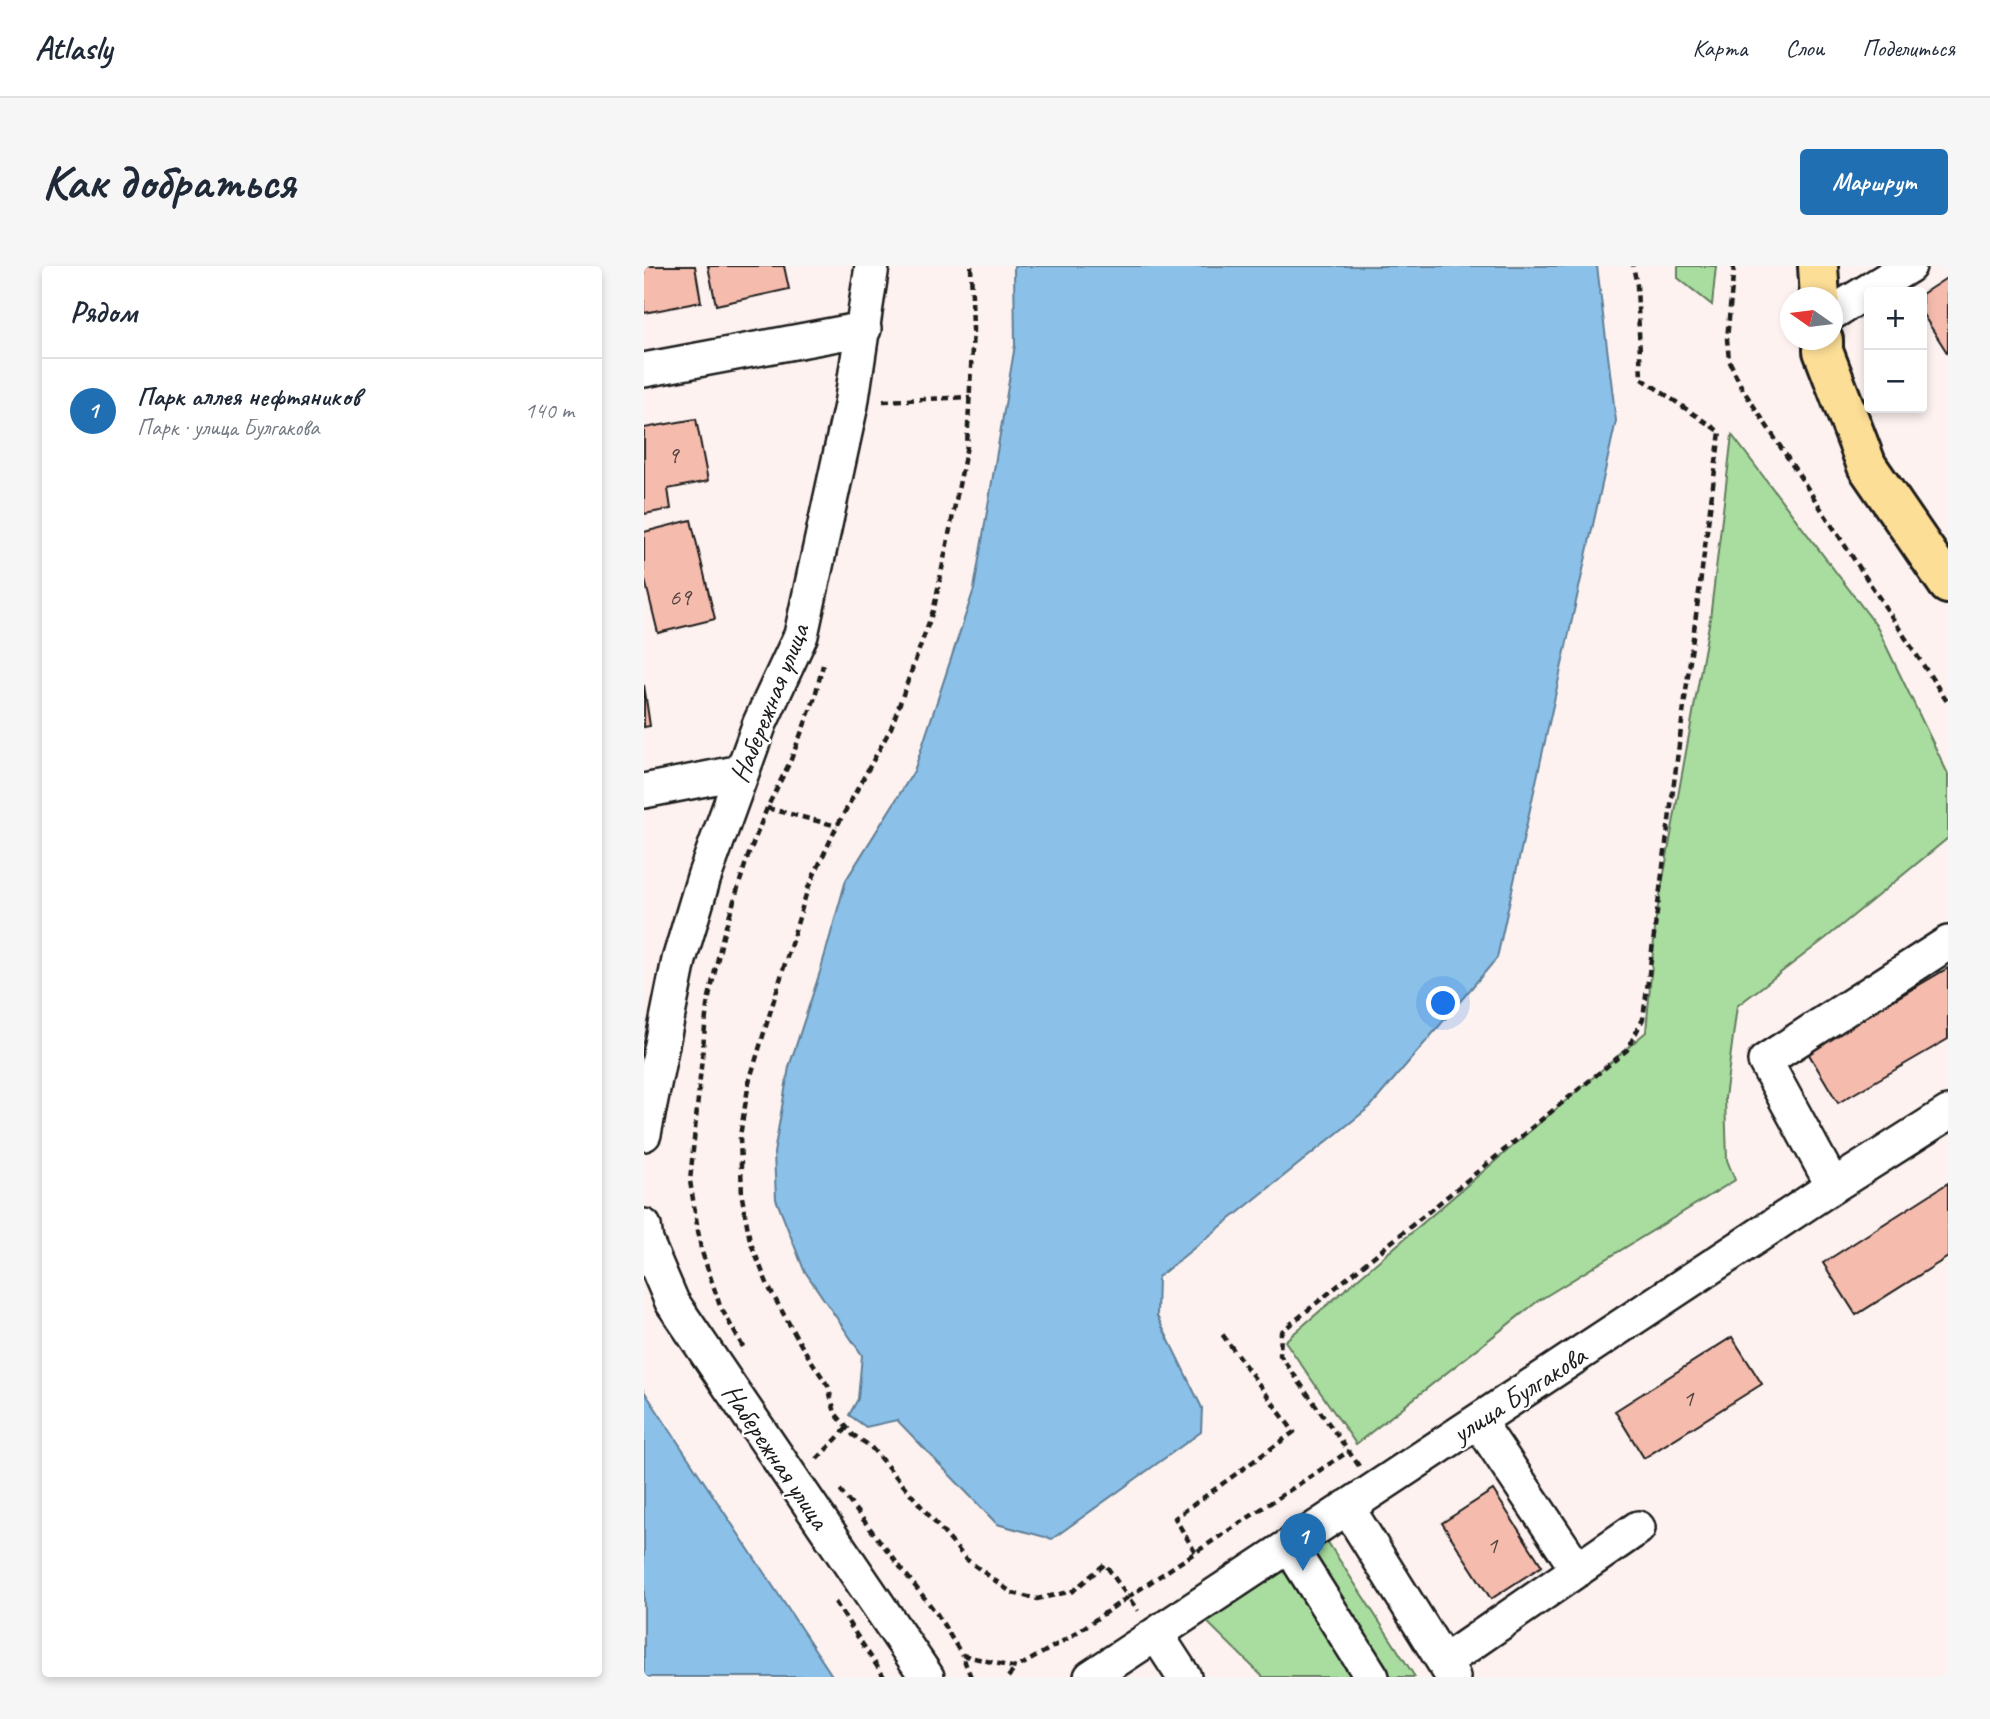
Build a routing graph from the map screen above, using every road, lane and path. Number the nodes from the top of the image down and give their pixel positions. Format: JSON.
{"nodes":[{"id":1,"x":872,"y":266,"type":"edge"},
{"id":2,"x":971,"y":266,"type":"edge"},
{"id":3,"x":1633,"y":266,"type":"edge"},
{"id":4,"x":1734,"y":266,"type":"edge"},
{"id":5,"x":1818,"y":266,"type":"edge"},
{"id":6,"x":1909,"y":266,"type":"edge"},
{"id":7,"x":1819,"y":287,"type":"edge"},
{"id":8,"x":1843,"y":306,"type":"edge"},
{"id":9,"x":864,"y":329,"type":"junction"},
{"id":10,"x":1823,"y":350,"type":"edge"},
{"id":11,"x":644,"y":370,"type":"edge"},
{"id":12,"x":886,"y":388,"type":"dead end"},
{"id":13,"x":970,"y":397,"type":"junction"},
{"id":14,"x":883,"y":401,"type":"junction"},
{"id":15,"x":881,"y":415,"type":"dead end"},
{"id":16,"x":1948,"y":584,"type":"edge"},
{"id":17,"x":825,"y":661,"type":"dead end"},
{"id":18,"x":1948,"y":703,"type":"edge"},
{"id":19,"x":741,"y":772,"type":"junction"},
{"id":20,"x":644,"y":791,"type":"edge"},
{"id":21,"x":767,"y":808,"type":"junction"},
{"id":22,"x":836,"y":826,"type":"junction"},
{"id":23,"x":1948,"y":943,"type":"edge"},
{"id":24,"x":1948,"y":1112,"type":"edge"},
{"id":25,"x":644,"y":1134,"type":"edge"},
{"id":26,"x":1833,"y":1186,"type":"junction"},
{"id":27,"x":644,"y":1226,"type":"edge"},
{"id":28,"x":1222,"y":1334,"type":"dead end"},
{"id":29,"x":744,"y":1348,"type":"dead end"},
{"id":30,"x":1478,"y":1421,"type":"junction"},
{"id":31,"x":847,"y":1428,"type":"junction"},
{"id":32,"x":810,"y":1449,"type":"dead end"},
{"id":33,"x":1349,"y":1451,"type":"junction"},
{"id":34,"x":817,"y":1459,"type":"junction"},
{"id":35,"x":821,"y":1464,"type":"dead end"},
{"id":36,"x":833,"y":1480,"type":"dead end"},
{"id":37,"x":1360,"y":1499,"type":"junction"},
{"id":38,"x":1638,"y":1528,"type":"dead end"},
{"id":39,"x":1195,"y":1552,"type":"junction"},
{"id":40,"x":1300,"y":1563,"type":"dead end"},
{"id":41,"x":1578,"y":1570,"type":"junction"},
{"id":42,"x":1128,"y":1597,"type":"junction"},
{"id":43,"x":1156,"y":1634,"type":"junction"},
{"id":44,"x":962,"y":1655,"type":"junction"},
{"id":45,"x":1016,"y":1668,"type":"junction"},
{"id":46,"x":1448,"y":1669,"type":"edge"},
{"id":47,"x":927,"y":1677,"type":"edge"},
{"id":48,"x":971,"y":1677,"type":"edge"},
{"id":49,"x":1008,"y":1677,"type":"edge"},
{"id":50,"x":1091,"y":1677,"type":"edge"},
{"id":51,"x":1184,"y":1677,"type":"edge"},
{"id":52,"x":1372,"y":1677,"type":"edge"}],
"edges":[{"from":1,"to":9,"type":"street","name":"Набережная улица"},
{"from":2,"to":13,"type":"path"},
{"from":3,"to":33,"type":"path"},
{"from":4,"to":18,"type":"path"},
{"from":5,"to":7,"type":"main road"},
{"from":6,"to":8,"type":"street"},
{"from":9,"to":11,"type":"street"},
{"from":9,"to":19,"type":"street","name":"Набережная улица"},
{"from":10,"to":16,"type":"main road"},
{"from":12,"to":14,"type":"path"},
{"from":13,"to":14,"type":"path"},
{"from":13,"to":22,"type":"path"},
{"from":14,"to":15,"type":"path"},
{"from":17,"to":21,"type":"path"},
{"from":19,"to":20,"type":"street"},
{"from":19,"to":25,"type":"street","name":"Набережная улица"},
{"from":21,"to":22,"type":"path"},
{"from":21,"to":29,"type":"path"},
{"from":22,"to":31,"type":"path"},
{"from":23,"to":26,"type":"street"},
{"from":24,"to":26,"type":"street","name":"улица Булгакова"},
{"from":26,"to":30,"type":"street","name":"улица Булгакова"},
{"from":27,"to":47,"type":"street","name":"Набережная улица"},
{"from":28,"to":39,"type":"path"},
{"from":30,"to":37,"type":"street","name":"улица Булгакова"},
{"from":30,"to":41,"type":"street"},
{"from":31,"to":34,"type":"path"},
{"from":31,"to":42,"type":"path"},
{"from":32,"to":34,"type":"path"},
{"from":33,"to":37,"type":"path"},
{"from":33,"to":39,"type":"path"},
{"from":34,"to":35,"type":"path"},
{"from":36,"to":44,"type":"path"},
{"from":37,"to":43,"type":"street","name":"улица Булгакова"},
{"from":37,"to":46,"type":"street"},
{"from":38,"to":41,"type":"street"},
{"from":39,"to":42,"type":"path"},
{"from":40,"to":52,"type":"street"},
{"from":41,"to":46,"type":"street"},
{"from":42,"to":43,"type":"path"},
{"from":42,"to":45,"type":"path"},
{"from":43,"to":50,"type":"street","name":"улица Булгакова"},
{"from":43,"to":51,"type":"street"},
{"from":44,"to":45,"type":"path"},
{"from":44,"to":48,"type":"path"},
{"from":45,"to":49,"type":"path"}]}
